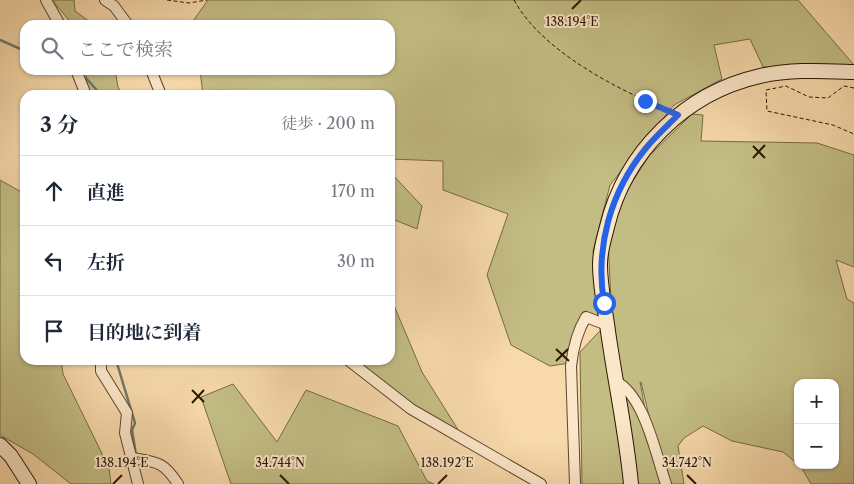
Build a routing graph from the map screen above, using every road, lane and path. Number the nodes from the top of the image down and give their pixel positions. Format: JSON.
{"nodes":[{"id":1,"x":46,"y":0,"type":"edge"},
{"id":2,"x":105,"y":0,"type":"edge"},
{"id":3,"x":168,"y":0,"type":"edge"},
{"id":4,"x":207,"y":0,"type":"edge"},
{"id":5,"x":514,"y":0,"type":"edge"},
{"id":6,"x":57,"y":20,"type":"edge"},
{"id":7,"x":124,"y":20,"type":"edge"},
{"id":8,"x":854,"y":72,"type":"edge"},
{"id":9,"x":78,"y":75,"type":"edge"},
{"id":10,"x":153,"y":75,"type":"edge"},
{"id":11,"x":854,"y":88,"type":"edge"},
{"id":12,"x":84,"y":90,"type":"edge"},
{"id":13,"x":159,"y":90,"type":"edge"},
{"id":14,"x":678,"y":115,"type":"junction"},
{"id":15,"x":854,"y":134,"type":"edge"},
{"id":16,"x":607,"y":325,"type":"junction"},
{"id":17,"x":101,"y":365,"type":"edge"},
{"id":18,"x":354,"y":365,"type":"edge"},
{"id":19,"x":615,"y":381,"type":"junction"},
{"id":20,"x":0,"y":445,"type":"edge"},
{"id":21,"x":137,"y":459,"type":"junction"},
{"id":22,"x":29,"y":484,"type":"edge"},
{"id":23,"x":138,"y":484,"type":"edge"},
{"id":24,"x":178,"y":484,"type":"edge"},
{"id":25,"x":541,"y":484,"type":"edge"},
{"id":26,"x":575,"y":484,"type":"edge"},
{"id":27,"x":631,"y":484,"type":"edge"},
{"id":28,"x":666,"y":484,"type":"edge"}],
"edges":[{"from":1,"to":6,"type":"street"},
{"from":2,"to":7,"type":"street"},
{"from":3,"to":4,"type":"path"},
{"from":5,"to":14,"type":"path"},
{"from":8,"to":14,"type":"street"},
{"from":9,"to":12,"type":"street"},
{"from":10,"to":13,"type":"street"},
{"from":11,"to":15,"type":"path"},
{"from":14,"to":16,"type":"street"},
{"from":16,"to":19,"type":"street"},
{"from":16,"to":26,"type":"street"},
{"from":17,"to":21,"type":"street"},
{"from":18,"to":25,"type":"street"},
{"from":19,"to":27,"type":"street"},
{"from":19,"to":28,"type":"street"},
{"from":20,"to":22,"type":"street"},
{"from":21,"to":23,"type":"street"},
{"from":21,"to":24,"type":"street"}]}
